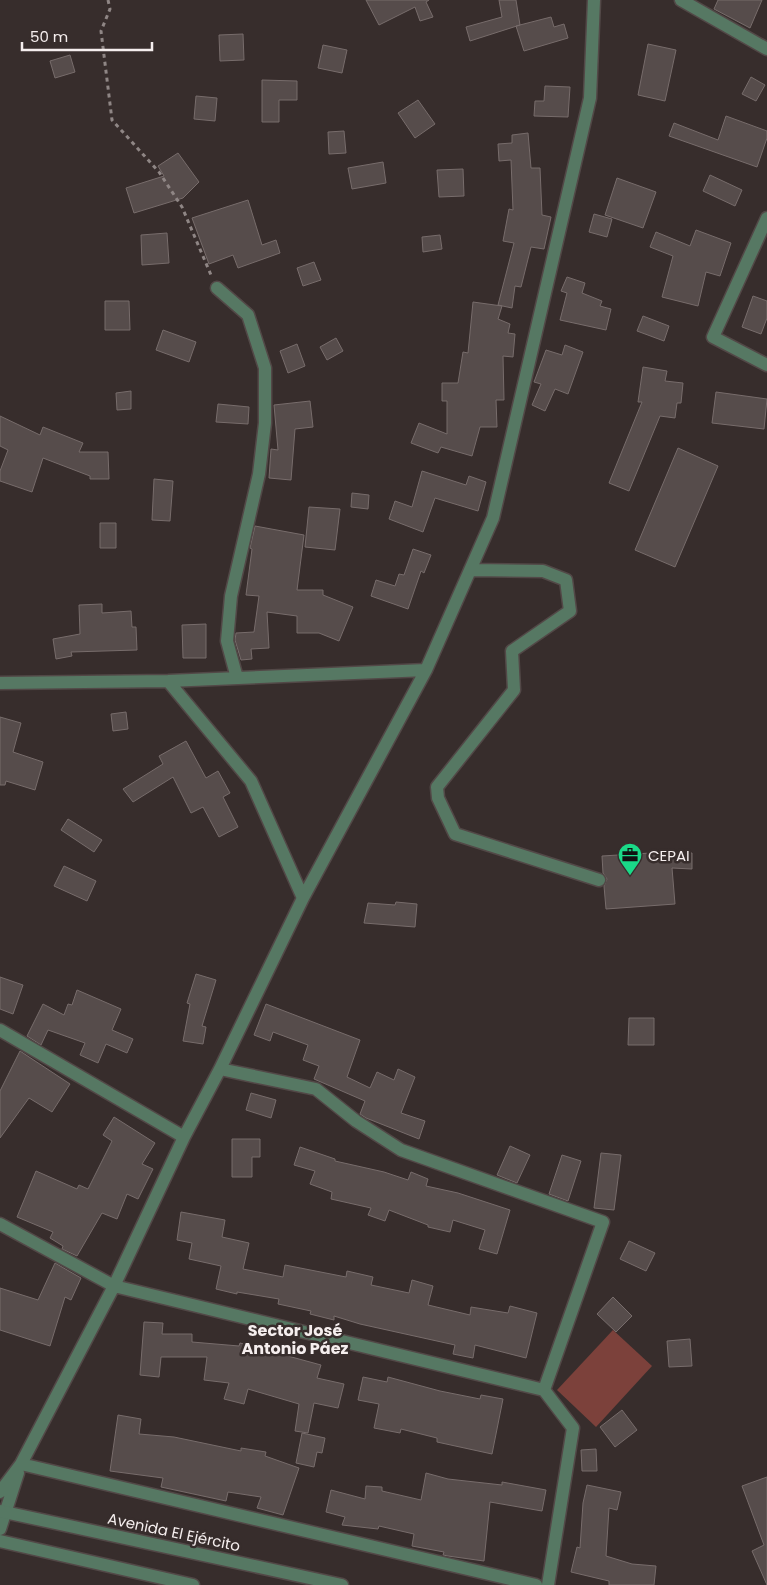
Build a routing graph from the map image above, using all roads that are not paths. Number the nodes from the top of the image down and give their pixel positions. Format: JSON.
{"nodes":[{"id":1,"x":594,"y":0,"type":"edge"},
{"id":2,"x":682,"y":0,"type":"edge"},
{"id":3,"x":767,"y":49,"type":"edge"},
{"id":4,"x":767,"y":218,"type":"edge"},
{"id":5,"x":217,"y":288,"type":"road end"},
{"id":6,"x":767,"y":365,"type":"edge"},
{"id":7,"x":470,"y":570,"type":"junction"},
{"id":8,"x":426,"y":670,"type":"junction"},
{"id":9,"x":237,"y":678,"type":"junction"},
{"id":10,"x":168,"y":681,"type":"junction"},
{"id":11,"x":0,"y":683,"type":"edge"},
{"id":12,"x":599,"y":880,"type":"dead end"},
{"id":13,"x":303,"y":898,"type":"junction"},
{"id":14,"x":0,"y":1030,"type":"edge"},
{"id":15,"x":220,"y":1069,"type":"junction"},
{"id":16,"x":184,"y":1137,"type":"junction"},
{"id":17,"x":0,"y":1224,"type":"edge"},
{"id":18,"x":114,"y":1286,"type":"junction"},
{"id":19,"x":544,"y":1390,"type":"junction"},
{"id":20,"x":21,"y":1464,"type":"junction"},
{"id":21,"x":0,"y":1492,"type":"edge"},
{"id":22,"x":3,"y":1511,"type":"edge"},
{"id":23,"x":0,"y":1529,"type":"edge"},
{"id":24,"x":0,"y":1542,"type":"edge"},
{"id":25,"x":193,"y":1585,"type":"edge"},
{"id":26,"x":342,"y":1585,"type":"edge"},
{"id":27,"x":536,"y":1585,"type":"edge"},
{"id":28,"x":548,"y":1585,"type":"edge"}],
"edges":[{"from":1,"to":7,"type":"street"},
{"from":2,"to":3,"type":"street"},
{"from":4,"to":6,"type":"street"},
{"from":5,"to":9,"type":"street"},
{"from":7,"to":8,"type":"street"},
{"from":7,"to":12,"type":"street"},
{"from":8,"to":9,"type":"street"},
{"from":8,"to":13,"type":"street"},
{"from":9,"to":10,"type":"street"},
{"from":10,"to":11,"type":"street"},
{"from":10,"to":13,"type":"street"},
{"from":13,"to":15,"type":"street"},
{"from":14,"to":16,"type":"street"},
{"from":15,"to":16,"type":"street"},
{"from":15,"to":19,"type":"street"},
{"from":16,"to":18,"type":"street"},
{"from":17,"to":18,"type":"street"},
{"from":18,"to":19,"type":"street"},
{"from":18,"to":20,"type":"street"},
{"from":19,"to":28,"type":"street"},
{"from":20,"to":21,"type":"street"},
{"from":20,"to":22,"type":"street"},
{"from":20,"to":27,"type":"street"},
{"from":22,"to":23,"type":"street"},
{"from":22,"to":26,"type":"street","name":"Avenida El Ejército"},
{"from":24,"to":25,"type":"street"}]}
